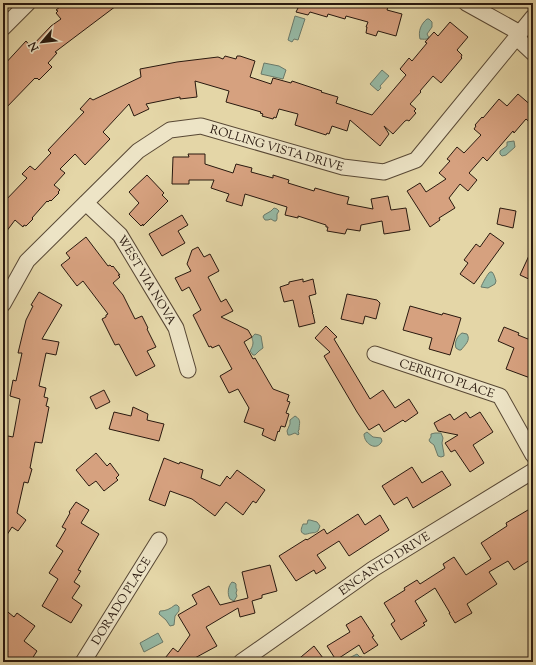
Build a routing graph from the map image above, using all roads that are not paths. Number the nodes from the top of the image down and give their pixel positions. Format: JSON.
{"nodes":[{"id":1,"x":28,"y":3,"type":"edge"},
{"id":2,"x":466,"y":3,"type":"edge"},
{"id":3,"x":533,"y":17,"type":"edge"},
{"id":4,"x":3,"y":28,"type":"edge"},
{"id":5,"x":518,"y":35,"type":"junction"},
{"id":6,"x":533,"y":53,"type":"edge"},
{"id":7,"x":86,"y":203,"type":"junction"},
{"id":8,"x":3,"y":304,"type":"edge"},
{"id":9,"x":375,"y":354,"type":"dead end"},
{"id":10,"x":188,"y":370,"type":"dead end"},
{"id":11,"x":533,"y":455,"type":"edge"},
{"id":12,"x":533,"y":471,"type":"edge"},
{"id":13,"x":159,"y":540,"type":"dead end"},
{"id":14,"x":83,"y":662,"type":"edge"},
{"id":15,"x":241,"y":662,"type":"edge"}],
"edges":[{"from":1,"to":4,"type":"street"},
{"from":2,"to":5,"type":"street"},
{"from":3,"to":5,"type":"street","name":"ROLLING VISTA DRIVE"},
{"from":5,"to":6,"type":"street"},
{"from":5,"to":7,"type":"street","name":"ROLLING VISTA DRIVE"},
{"from":7,"to":8,"type":"street","name":"ROLLING VISTA DRIVE"},
{"from":7,"to":10,"type":"street","name":"WEST VIA NOVA"},
{"from":9,"to":11,"type":"street","name":"CERRITO PLACE"},
{"from":12,"to":15,"type":"street","name":"ENCANTO DRIVE"},
{"from":13,"to":14,"type":"street","name":"DORADO PLACE"}]}
